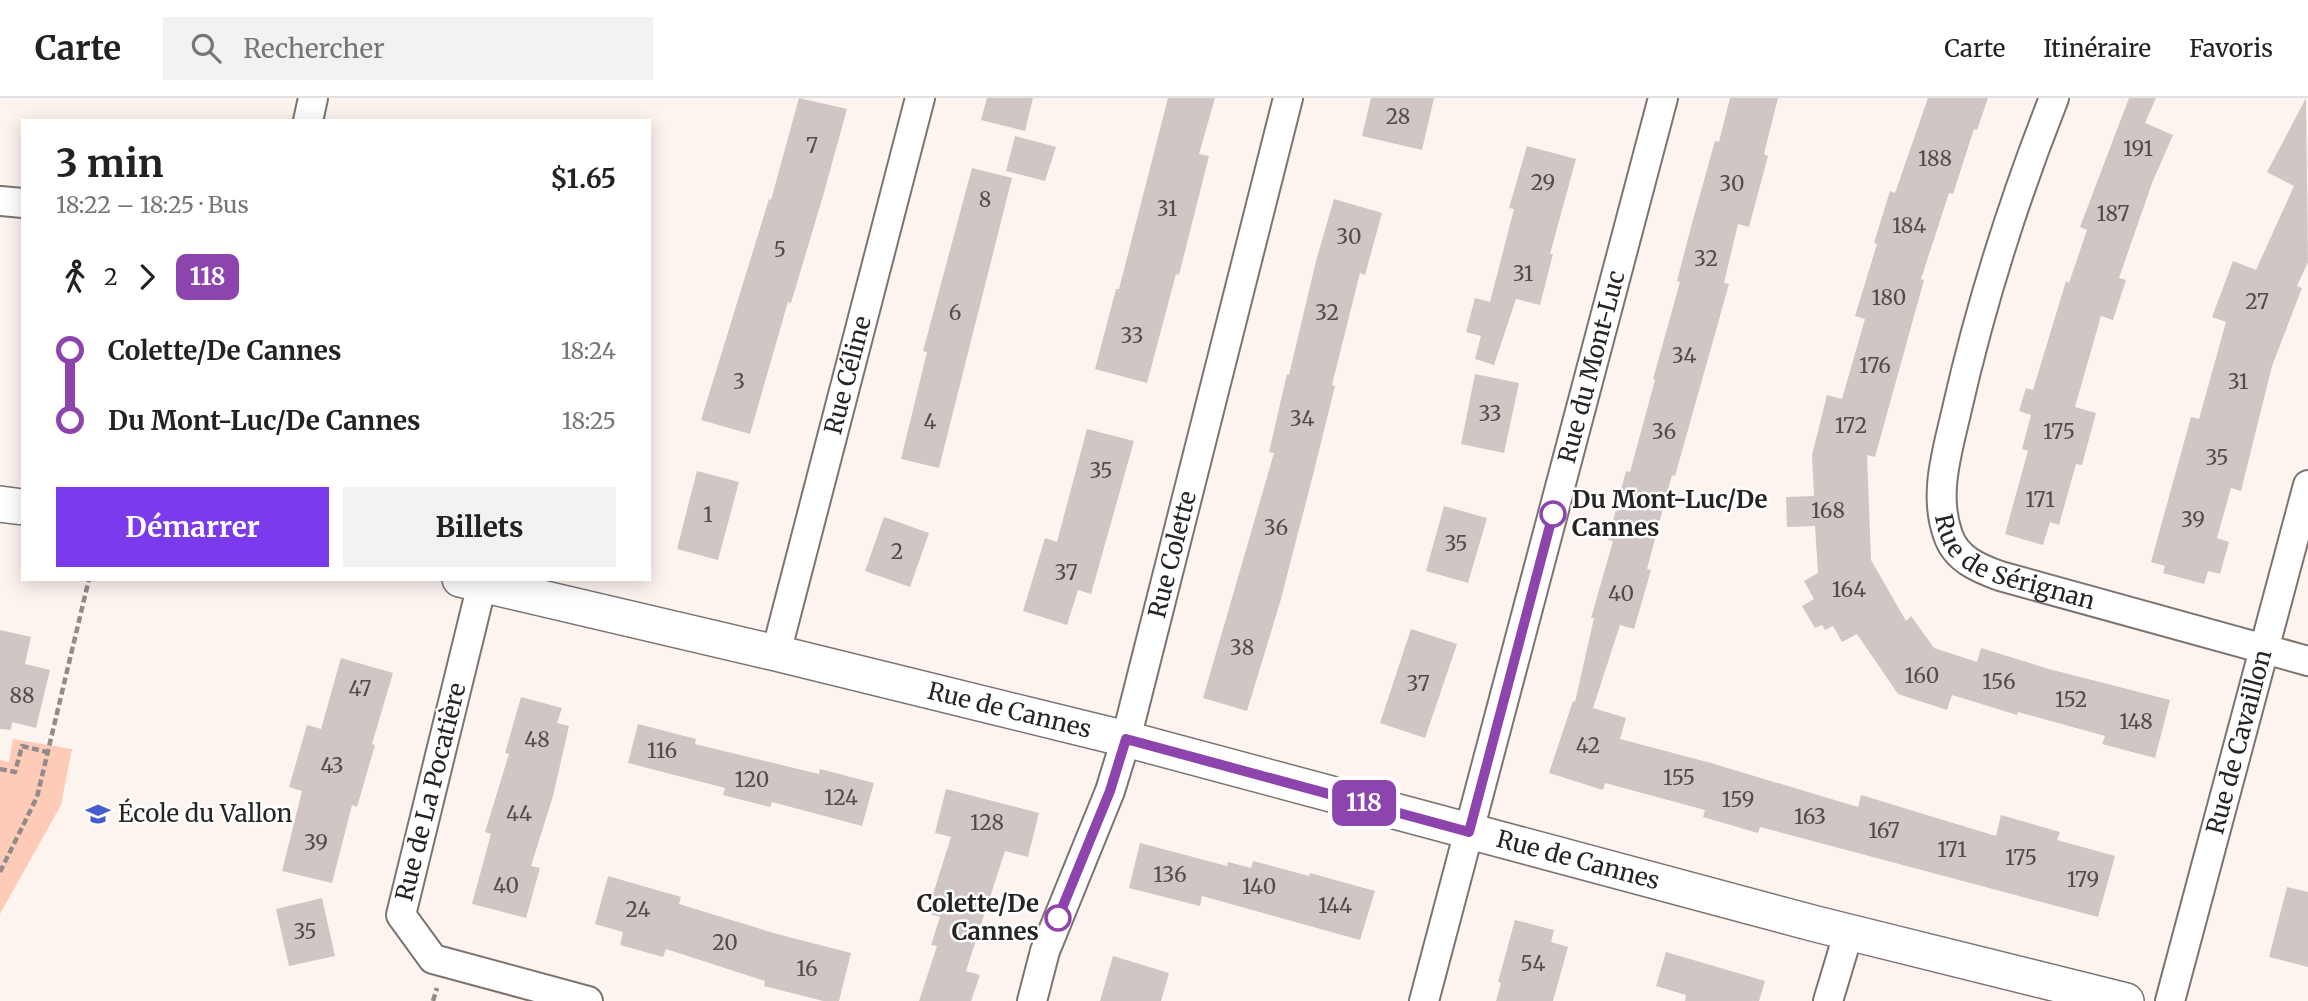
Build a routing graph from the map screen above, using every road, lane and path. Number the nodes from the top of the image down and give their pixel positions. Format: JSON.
{"nodes":[{"id":1,"x":313,"y":98,"type":"edge"},
{"id":2,"x":920,"y":98,"type":"edge"},
{"id":3,"x":1287,"y":98,"type":"edge"},
{"id":4,"x":1663,"y":98,"type":"edge"},
{"id":5,"x":2054,"y":98,"type":"edge"},
{"id":6,"x":308,"y":119,"type":"edge"},
{"id":7,"x":0,"y":201,"type":"edge"},
{"id":8,"x":21,"y":204,"type":"edge"},
{"id":9,"x":2308,"y":485,"type":"edge"},
{"id":10,"x":0,"y":504,"type":"edge"},
{"id":11,"x":21,"y":507,"type":"edge"},
{"id":12,"x":89,"y":581,"type":"edge"},
{"id":13,"x":471,"y":582,"type":"edge"},
{"id":14,"x":2263,"y":650,"type":"junction"},
{"id":15,"x":776,"y":653,"type":"junction"},
{"id":16,"x":2308,"y":661,"type":"edge"},
{"id":17,"x":1126,"y":739,"type":"junction"},
{"id":18,"x":47,"y":752,"type":"junction"},
{"id":19,"x":0,"y":769,"type":"edge"},
{"id":20,"x":1469,"y":832,"type":"junction"},
{"id":21,"x":0,"y":872,"type":"edge"},
{"id":22,"x":1849,"y":932,"type":"junction"},
{"id":23,"x":588,"y":1001,"type":"edge"},
{"id":24,"x":1032,"y":1001,"type":"edge"},
{"id":25,"x":1424,"y":1001,"type":"edge"},
{"id":26,"x":1828,"y":1001,"type":"edge"},
{"id":27,"x":2126,"y":1001,"type":"edge"},
{"id":28,"x":2169,"y":1001,"type":"edge"}],
"edges":[{"from":1,"to":6,"type":"street"},
{"from":2,"to":15,"type":"street","name":"Rue Céline"},
{"from":3,"to":17,"type":"street","name":"Rue Colette"},
{"from":4,"to":20,"type":"street","name":"Rue du Mont-Luc"},
{"from":5,"to":14,"type":"street","name":"Rue de Sérignan"},
{"from":7,"to":8,"type":"street"},
{"from":9,"to":14,"type":"street","name":"Rue de Cavaillon"},
{"from":10,"to":11,"type":"street"},
{"from":12,"to":18,"type":"path"},
{"from":13,"to":15,"type":"street","name":"Rue de Cannes"},
{"from":13,"to":23,"type":"street","name":"Rue de La Pocatière"},
{"from":14,"to":16,"type":"street","name":"Rue de Sérignan"},
{"from":14,"to":28,"type":"street","name":"Rue de Cavaillon"},
{"from":15,"to":17,"type":"street","name":"Rue de Cannes"},
{"from":17,"to":20,"type":"street","name":"Rue de Cannes"},
{"from":17,"to":24,"type":"street","name":"Rue Colette"},
{"from":18,"to":19,"type":"path"},
{"from":18,"to":21,"type":"path"},
{"from":20,"to":22,"type":"street","name":"Rue de Cannes"},
{"from":20,"to":25,"type":"street","name":"Rue du Mont-Luc"},
{"from":22,"to":26,"type":"street"},
{"from":22,"to":27,"type":"street","name":"Rue de Cannes"}]}
